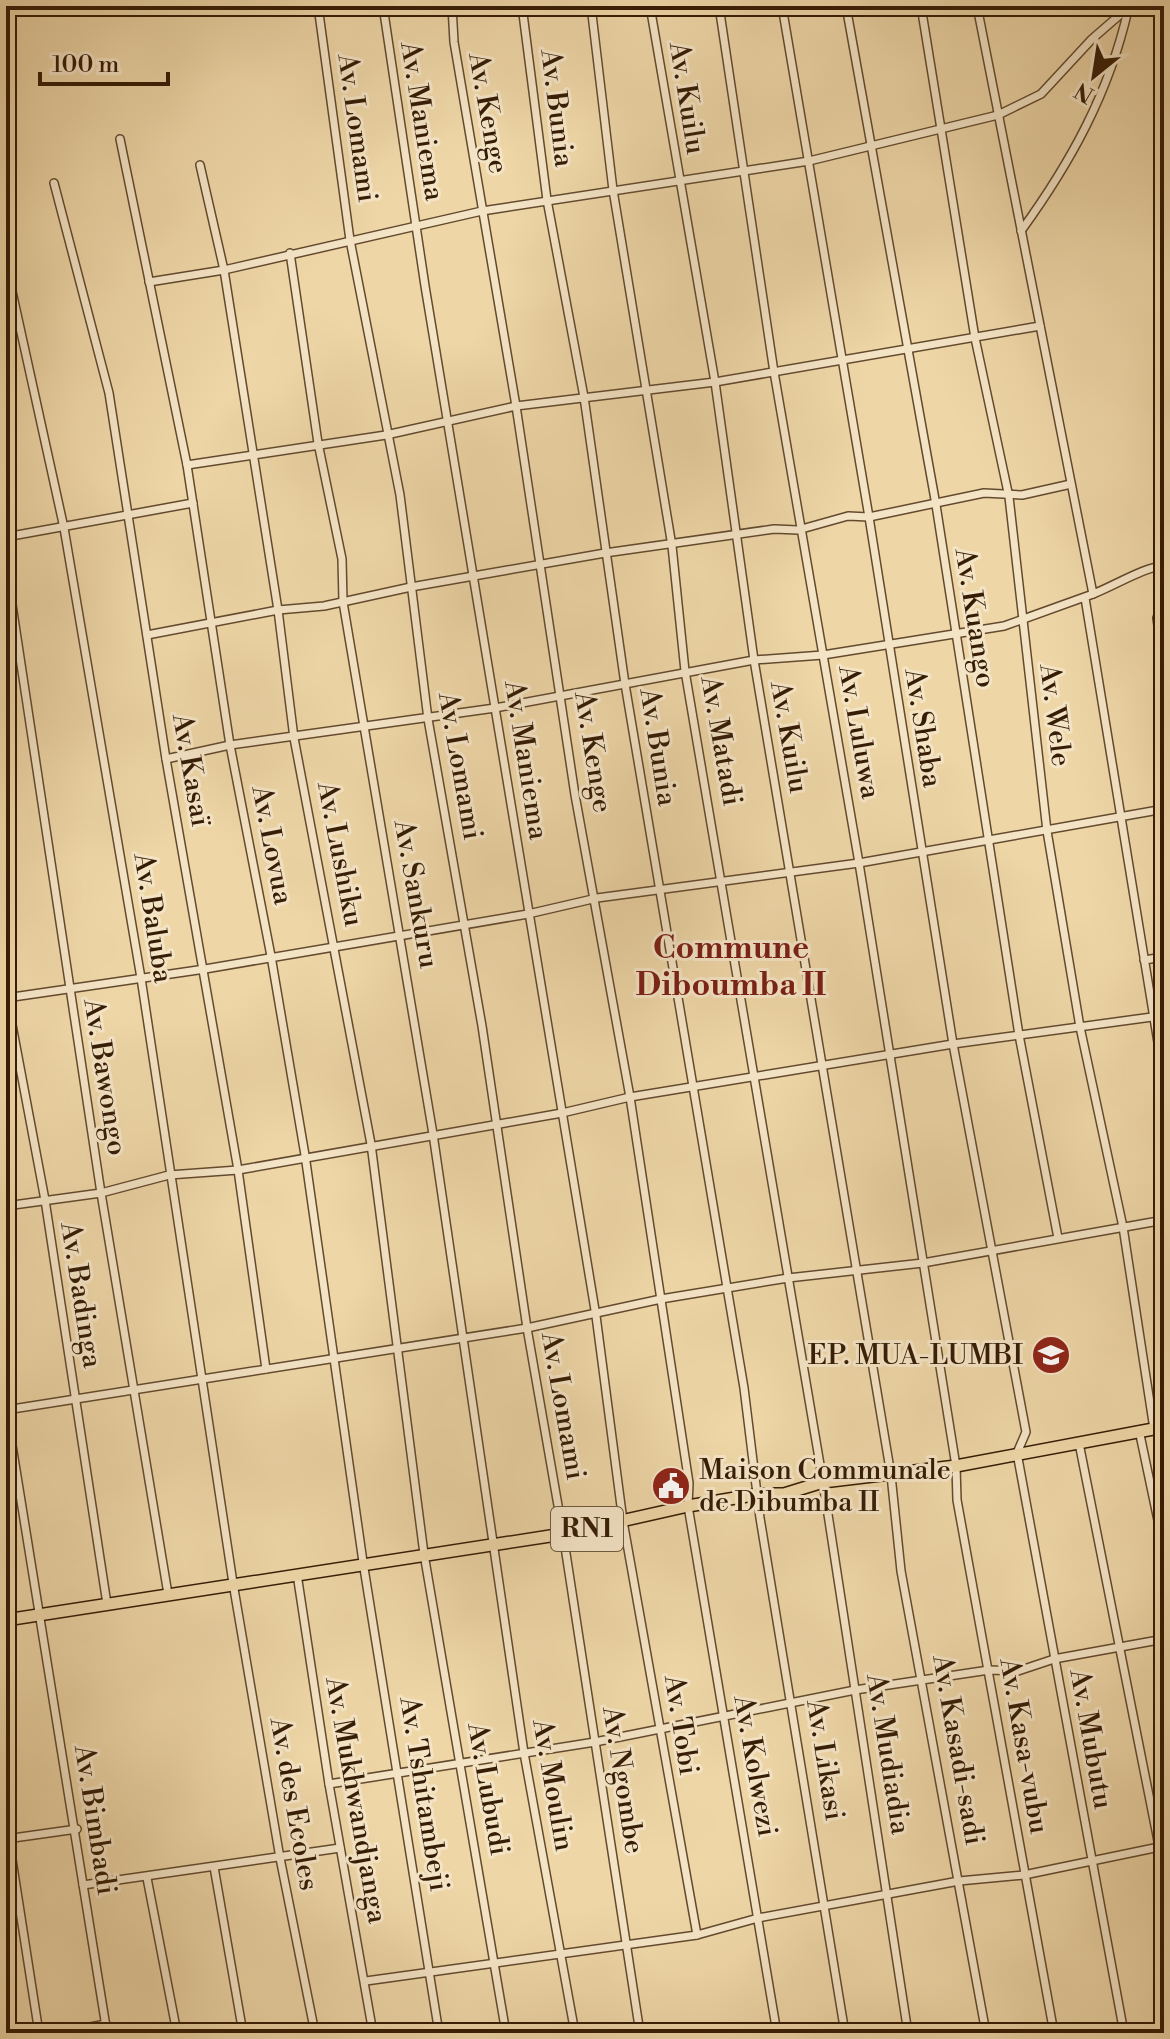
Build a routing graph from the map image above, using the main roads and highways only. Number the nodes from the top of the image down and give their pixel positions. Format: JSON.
{"nodes":[{"id":1,"x":1159,"y":1428,"type":"edge"},
{"id":2,"x":6,"y":1620,"type":"edge"}],
"edges":[{"from":1,"to":2,"type":"highway","number":"RN1"}]}
